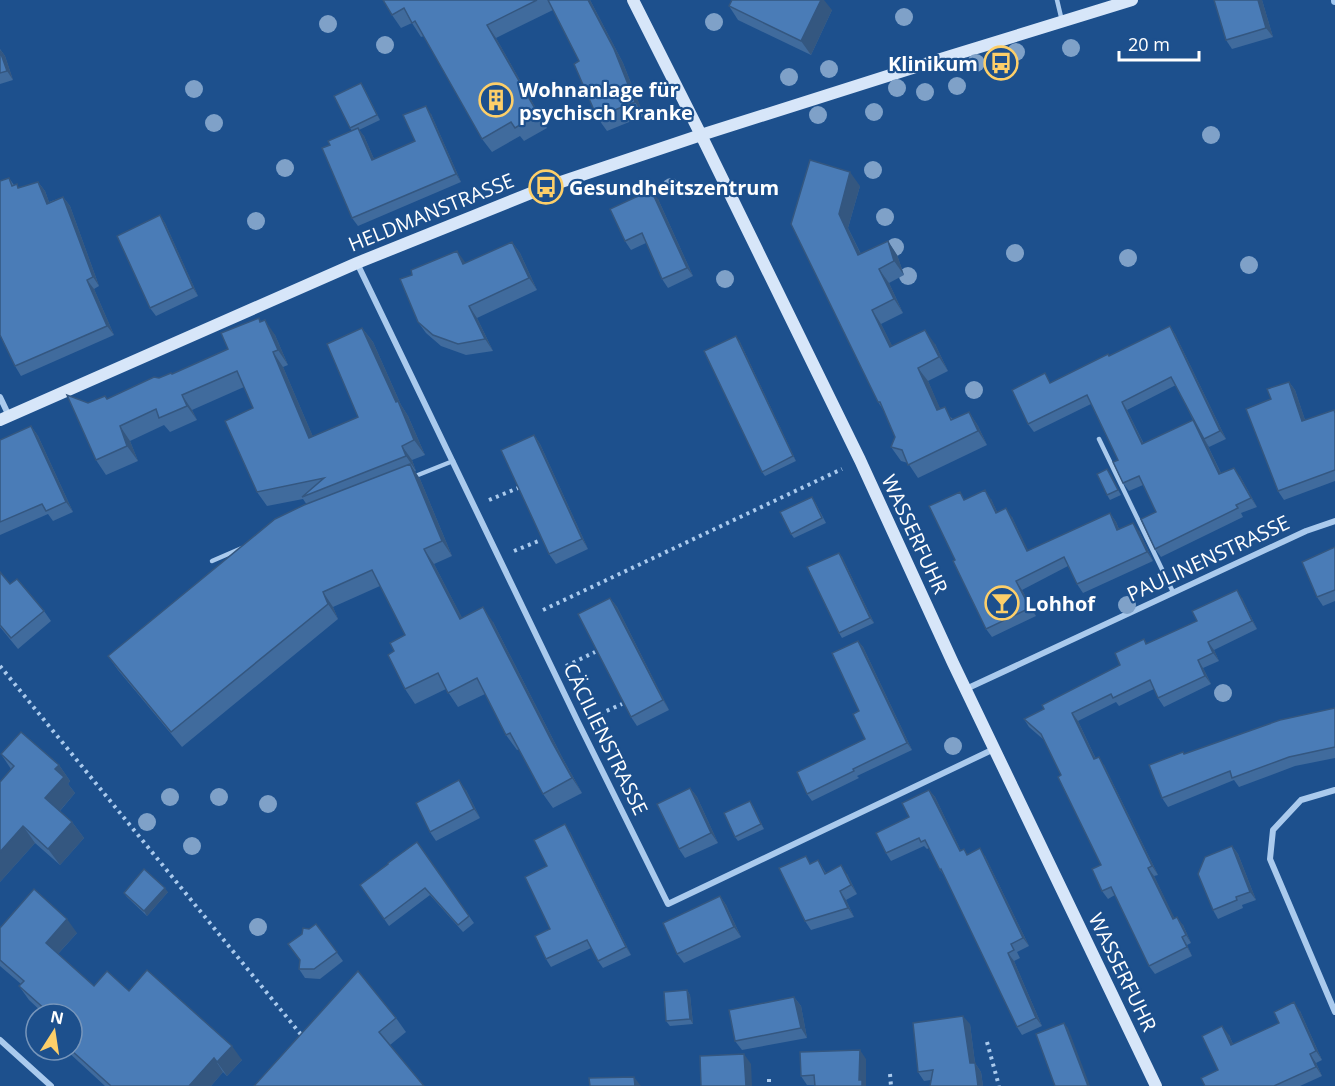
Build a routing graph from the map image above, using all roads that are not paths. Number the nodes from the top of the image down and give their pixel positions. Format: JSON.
{"nodes":[{"id":1,"x":633,"y":0,"type":"edge"},
{"id":2,"x":1056,"y":0,"type":"edge"},
{"id":3,"x":1127,"y":1,"type":"edge"},
{"id":4,"x":1062,"y":22,"type":"junction"},
{"id":5,"x":701,"y":135,"type":"junction"},
{"id":6,"x":357,"y":263,"type":"junction"},
{"id":7,"x":0,"y":397,"type":"edge"},
{"id":8,"x":4,"y":418,"type":"edge"},
{"id":9,"x":1100,"y":439,"type":"edge"},
{"id":10,"x":453,"y":462,"type":"junction"},
{"id":11,"x":410,"y":478,"type":"edge"},
{"id":12,"x":1335,"y":521,"type":"edge"},
{"id":13,"x":243,"y":547,"type":"edge"},
{"id":14,"x":212,"y":561,"type":"dead end"},
{"id":15,"x":1173,"y":592,"type":"junction"},
{"id":16,"x":966,"y":689,"type":"junction"},
{"id":17,"x":994,"y":749,"type":"junction"},
{"id":18,"x":1335,"y":790,"type":"edge"},
{"id":19,"x":1335,"y":1012,"type":"edge"},
{"id":20,"x":0,"y":1040,"type":"edge"},
{"id":21,"x":51,"y":1086,"type":"edge"},
{"id":22,"x":1156,"y":1086,"type":"edge"}],
"edges":[{"from":1,"to":5,"type":"main road","name":"WASSERFUHR"},
{"from":2,"to":4,"type":"lane"},
{"from":3,"to":4,"type":"main road","name":"HELDMANSTRASSE"},
{"from":4,"to":5,"type":"main road","name":"HELDMANSTRASSE"},
{"from":5,"to":6,"type":"main road","name":"HELDMANSTRASSE"},
{"from":5,"to":16,"type":"main road","name":"WASSERFUHR"},
{"from":6,"to":8,"type":"main road","name":"HELDMANSTRASSE"},
{"from":6,"to":10,"type":"street","name":"CÄCILIENSTRASSE"},
{"from":7,"to":8,"type":"street"},
{"from":9,"to":15,"type":"lane"},
{"from":10,"to":11,"type":"lane"},
{"from":10,"to":17,"type":"street","name":"CÄCILIENSTRASSE"},
{"from":12,"to":15,"type":"street","name":"PAULINENSTRASSE"},
{"from":13,"to":14,"type":"lane"},
{"from":15,"to":16,"type":"street","name":"PAULINENSTRASSE"},
{"from":16,"to":17,"type":"main road","name":"WASSERFUHR"},
{"from":17,"to":22,"type":"main road","name":"WASSERFUHR"},
{"from":18,"to":19,"type":"street"},
{"from":20,"to":21,"type":"street"}]}
